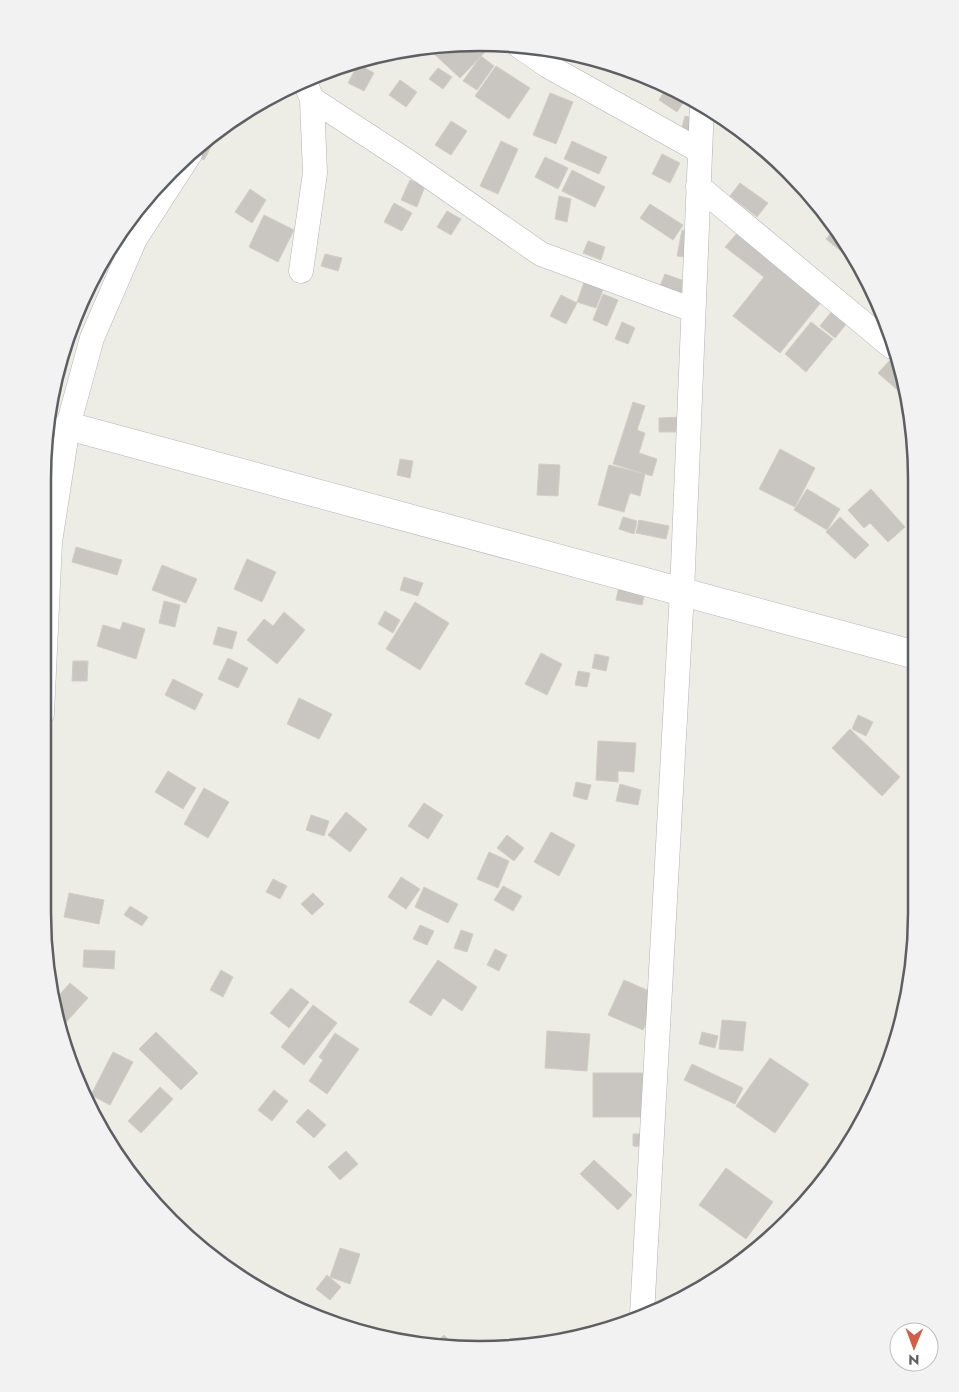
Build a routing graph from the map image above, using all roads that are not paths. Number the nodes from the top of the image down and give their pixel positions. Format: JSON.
{"nodes":[{"id":1,"x":531,"y":55,"type":"edge"},
{"id":2,"x":308,"y":90,"type":"edge"},
{"id":3,"x":702,"y":114,"type":"edge"},
{"id":4,"x":700,"y":151,"type":"junction"},
{"id":5,"x":170,"y":184,"type":"edge"},
{"id":6,"x":698,"y":186,"type":"junction"},
{"id":7,"x":301,"y":271,"type":"dead end"},
{"id":8,"x":693,"y":310,"type":"junction"},
{"id":9,"x":885,"y":341,"type":"edge"},
{"id":10,"x":68,"y":426,"type":"junction"},
{"id":11,"x":51,"y":536,"type":"edge"},
{"id":12,"x":682,"y":592,"type":"junction"},
{"id":13,"x":908,"y":653,"type":"edge"},
{"id":14,"x":642,"y":1308,"type":"edge"}],
"edges":[{"from":1,"to":4,"type":"street"},
{"from":2,"to":7,"type":"street"},
{"from":2,"to":8,"type":"street"},
{"from":3,"to":4,"type":"street"},
{"from":4,"to":6,"type":"street"},
{"from":5,"to":10,"type":"street"},
{"from":6,"to":8,"type":"street"},
{"from":6,"to":9,"type":"street"},
{"from":8,"to":12,"type":"street"},
{"from":10,"to":11,"type":"street"},
{"from":10,"to":12,"type":"street"},
{"from":12,"to":13,"type":"street"},
{"from":12,"to":14,"type":"street"}]}
